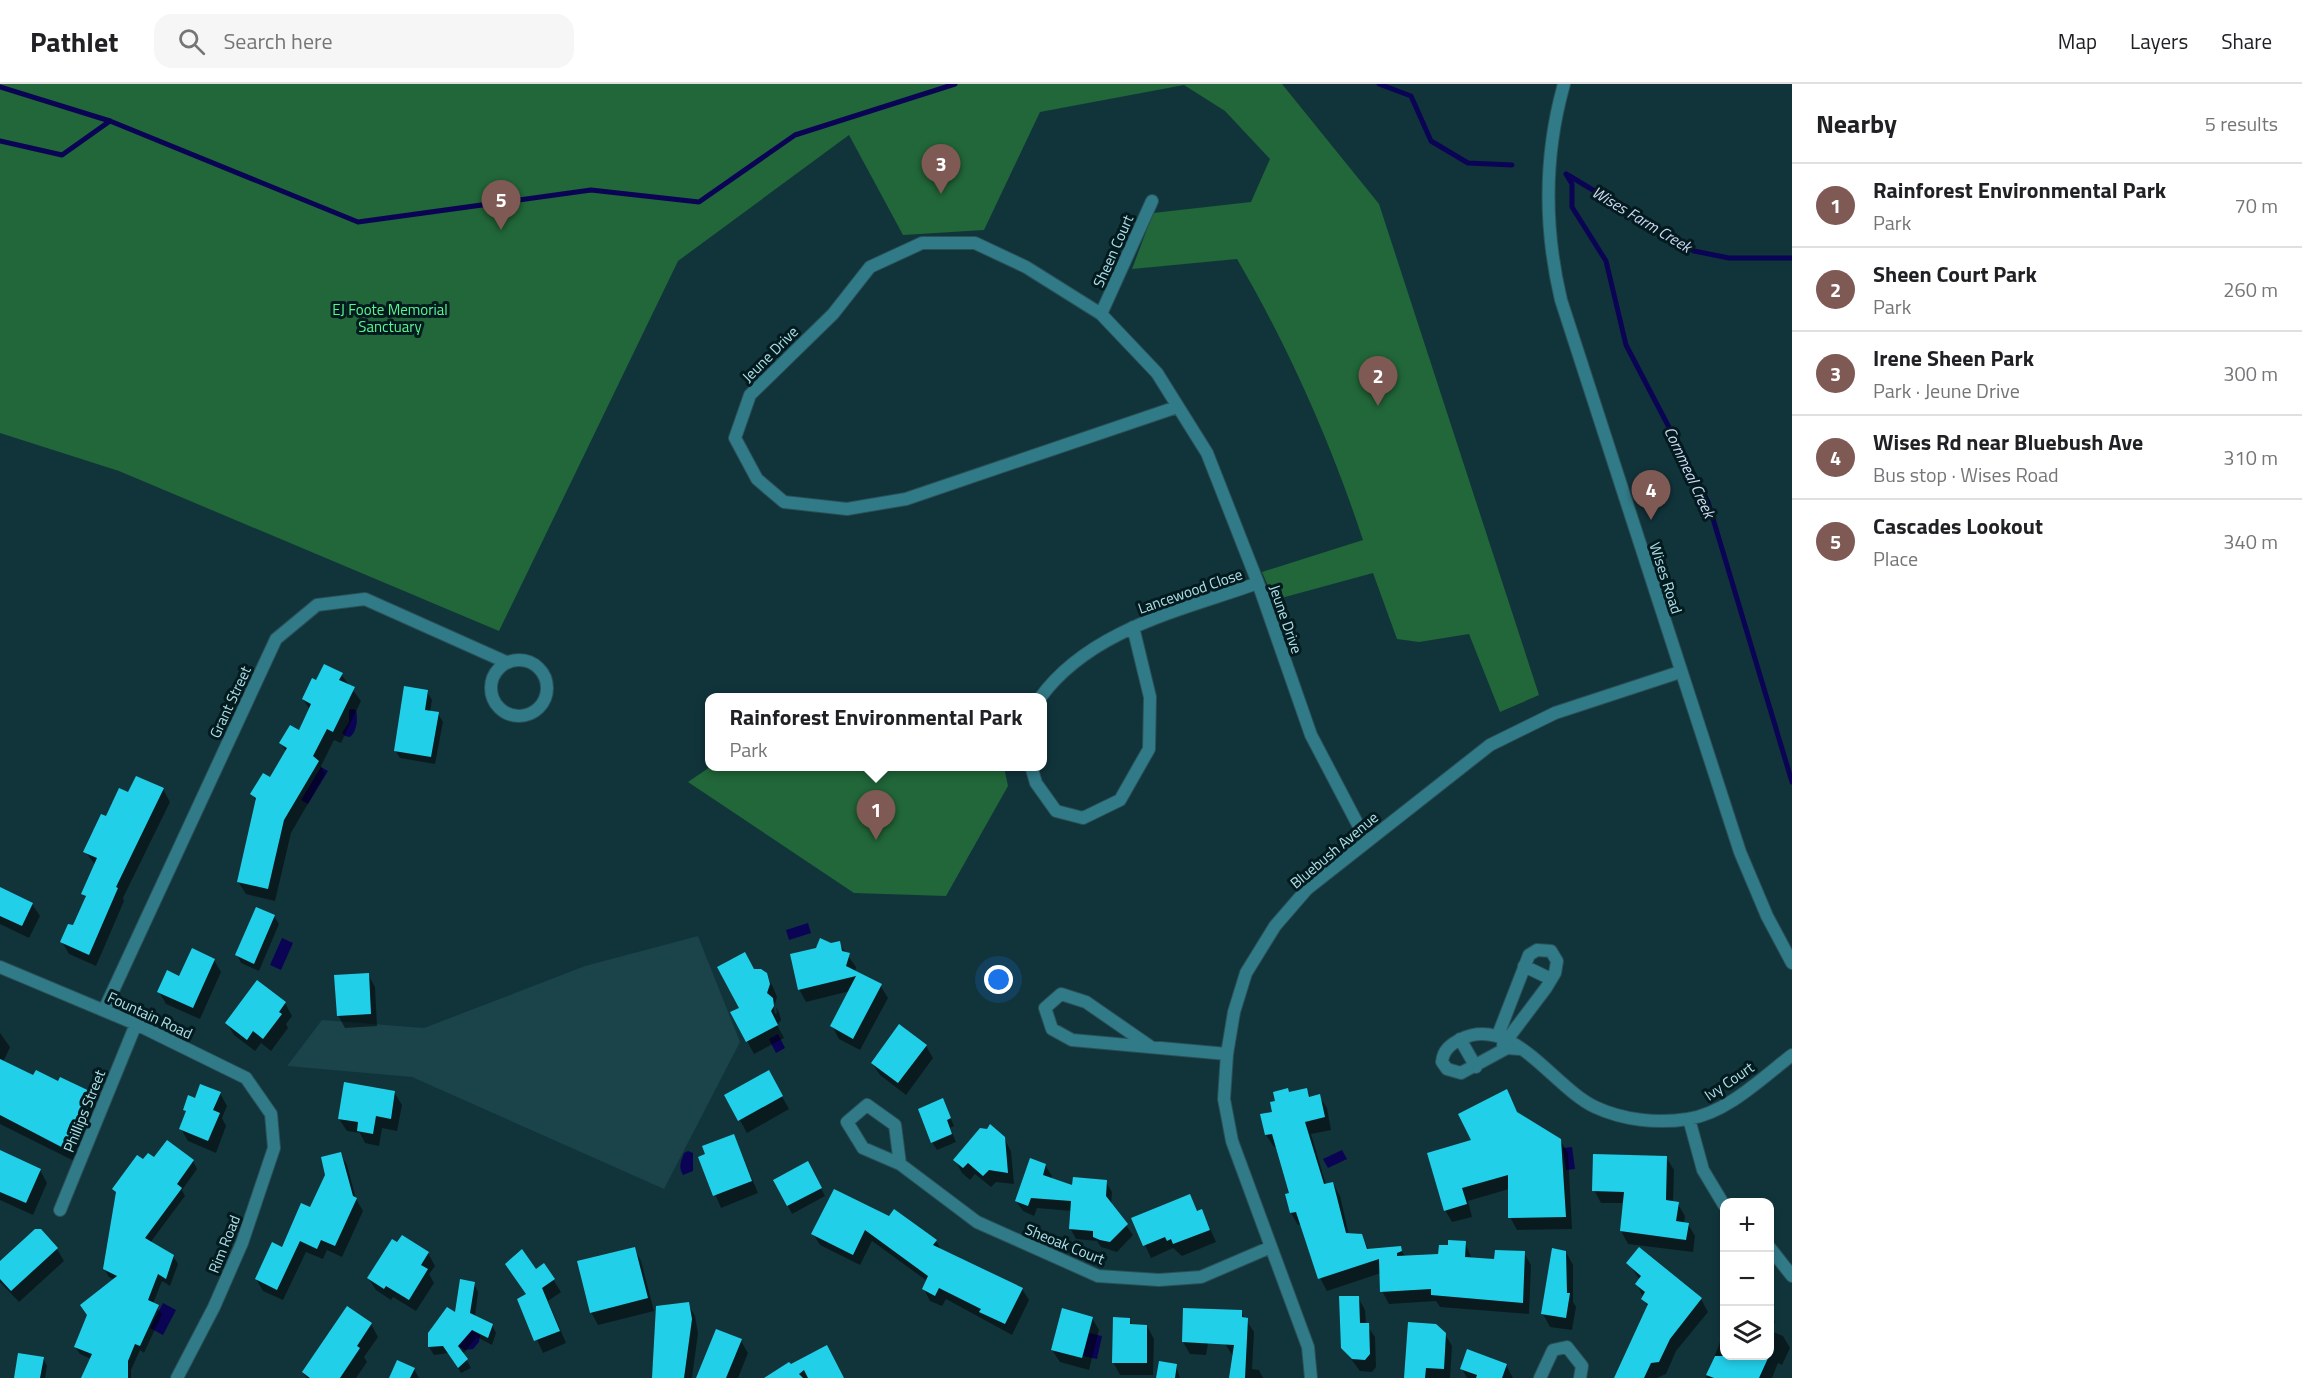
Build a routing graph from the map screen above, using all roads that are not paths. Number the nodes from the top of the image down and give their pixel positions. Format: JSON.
{"nodes":[{"id":1,"x":1564,"y":84,"type":"edge"},
{"id":2,"x":1152,"y":201,"type":"dead end"},
{"id":3,"x":1101,"y":314,"type":"junction"},
{"id":4,"x":1177,"y":406,"type":"junction"},
{"id":5,"x":1258,"y":584,"type":"junction"},
{"id":6,"x":1133,"y":627,"type":"junction"},
{"id":7,"x":506,"y":662,"type":"junction"},
{"id":8,"x":1680,"y":672,"type":"junction"},
{"id":9,"x":1044,"y":693,"type":"edge"},
{"id":10,"x":1032,"y":771,"type":"edge"},
{"id":11,"x":1367,"y":842,"type":"junction"},
{"id":12,"x":1792,"y":963,"type":"edge"},
{"id":13,"x":1524,"y":966,"type":"junction"},
{"id":14,"x":0,"y":967,"type":"edge"},
{"id":15,"x":1551,"y":979,"type":"junction"},
{"id":16,"x":104,"y":1010,"type":"junction"},
{"id":17,"x":136,"y":1024,"type":"junction"},
{"id":18,"x":1502,"y":1037,"type":"junction"},
{"id":19,"x":1460,"y":1039,"type":"junction"},
{"id":20,"x":1151,"y":1047,"type":"junction"},
{"id":21,"x":1520,"y":1049,"type":"junction"},
{"id":22,"x":1227,"y":1053,"type":"junction"},
{"id":23,"x":1497,"y":1054,"type":"junction"},
{"id":24,"x":1792,"y":1055,"type":"edge"},
{"id":25,"x":1476,"y":1067,"type":"junction"},
{"id":26,"x":270,"y":1114,"type":"joint"},
{"id":27,"x":1689,"y":1119,"type":"junction"},
{"id":28,"x":900,"y":1164,"type":"junction"},
{"id":29,"x":1721,"y":1198,"type":"edge"},
{"id":30,"x":60,"y":1210,"type":"dead end"},
{"id":31,"x":1271,"y":1247,"type":"junction"},
{"id":32,"x":1773,"y":1252,"type":"edge"},
{"id":33,"x":1792,"y":1276,"type":"edge"},
{"id":34,"x":177,"y":1378,"type":"edge"},
{"id":35,"x":1311,"y":1378,"type":"edge"},
{"id":36,"x":1540,"y":1378,"type":"edge"},
{"id":37,"x":1580,"y":1378,"type":"edge"}],
"edges":[{"from":1,"to":8,"type":"street","name":"Wises Road"},
{"from":2,"to":3,"type":"street","name":"Sheen Court"},
{"from":3,"to":4,"type":"street","name":"Jeune Drive"},
{"from":3,"to":4,"type":"street","name":"Jeune Drive"},
{"from":4,"to":5,"type":"street","name":"Jeune Drive"},
{"from":5,"to":6,"type":"street","name":"Lancewood Close"},
{"from":5,"to":11,"type":"street","name":"Jeune Drive"},
{"from":6,"to":9,"type":"street","name":"Lancewood Close"},
{"from":6,"to":10,"type":"street","name":"Lancewood Close"},
{"from":7,"to":7,"type":"street","name":"Grant Street"},
{"from":7,"to":16,"type":"street","name":"Grant Street"},
{"from":8,"to":11,"type":"street","name":"Bluebush Avenue"},
{"from":8,"to":12,"type":"street","name":"Wises Road"},
{"from":11,"to":22,"type":"street","name":"Bluebush Avenue"},
{"from":13,"to":15,"type":"street"},
{"from":13,"to":15,"type":"street"},
{"from":13,"to":18,"type":"street"},
{"from":14,"to":16,"type":"street","name":"Fountain Road"},
{"from":15,"to":18,"type":"street"},
{"from":16,"to":17,"type":"street","name":"Fountain Road"},
{"from":17,"to":26,"type":"street","name":"Fountain Road"},
{"from":17,"to":30,"type":"street","name":"Phillips Street"},
{"from":18,"to":19,"type":"street"},
{"from":18,"to":21,"type":"street","name":"Ivy Court"},
{"from":18,"to":23,"type":"street"},
{"from":19,"to":25,"type":"street"},
{"from":19,"to":25,"type":"street"},
{"from":20,"to":20,"type":"street"},
{"from":20,"to":22,"type":"street"},
{"from":21,"to":23,"type":"street"},
{"from":21,"to":27,"type":"street","name":"Ivy Court"},
{"from":22,"to":31,"type":"street","name":"Bluebush Avenue"},
{"from":23,"to":25,"type":"street"},
{"from":24,"to":27,"type":"street","name":"Ivy Court"},
{"from":26,"to":34,"type":"street","name":"Rim Road"},
{"from":27,"to":29,"type":"street"},
{"from":28,"to":28,"type":"street","name":"Sheoak Court"},
{"from":28,"to":31,"type":"street","name":"Sheoak Court"},
{"from":31,"to":35,"type":"street","name":"Bluebush Avenue"},
{"from":32,"to":33,"type":"street"},
{"from":36,"to":37,"type":"street"}]}
